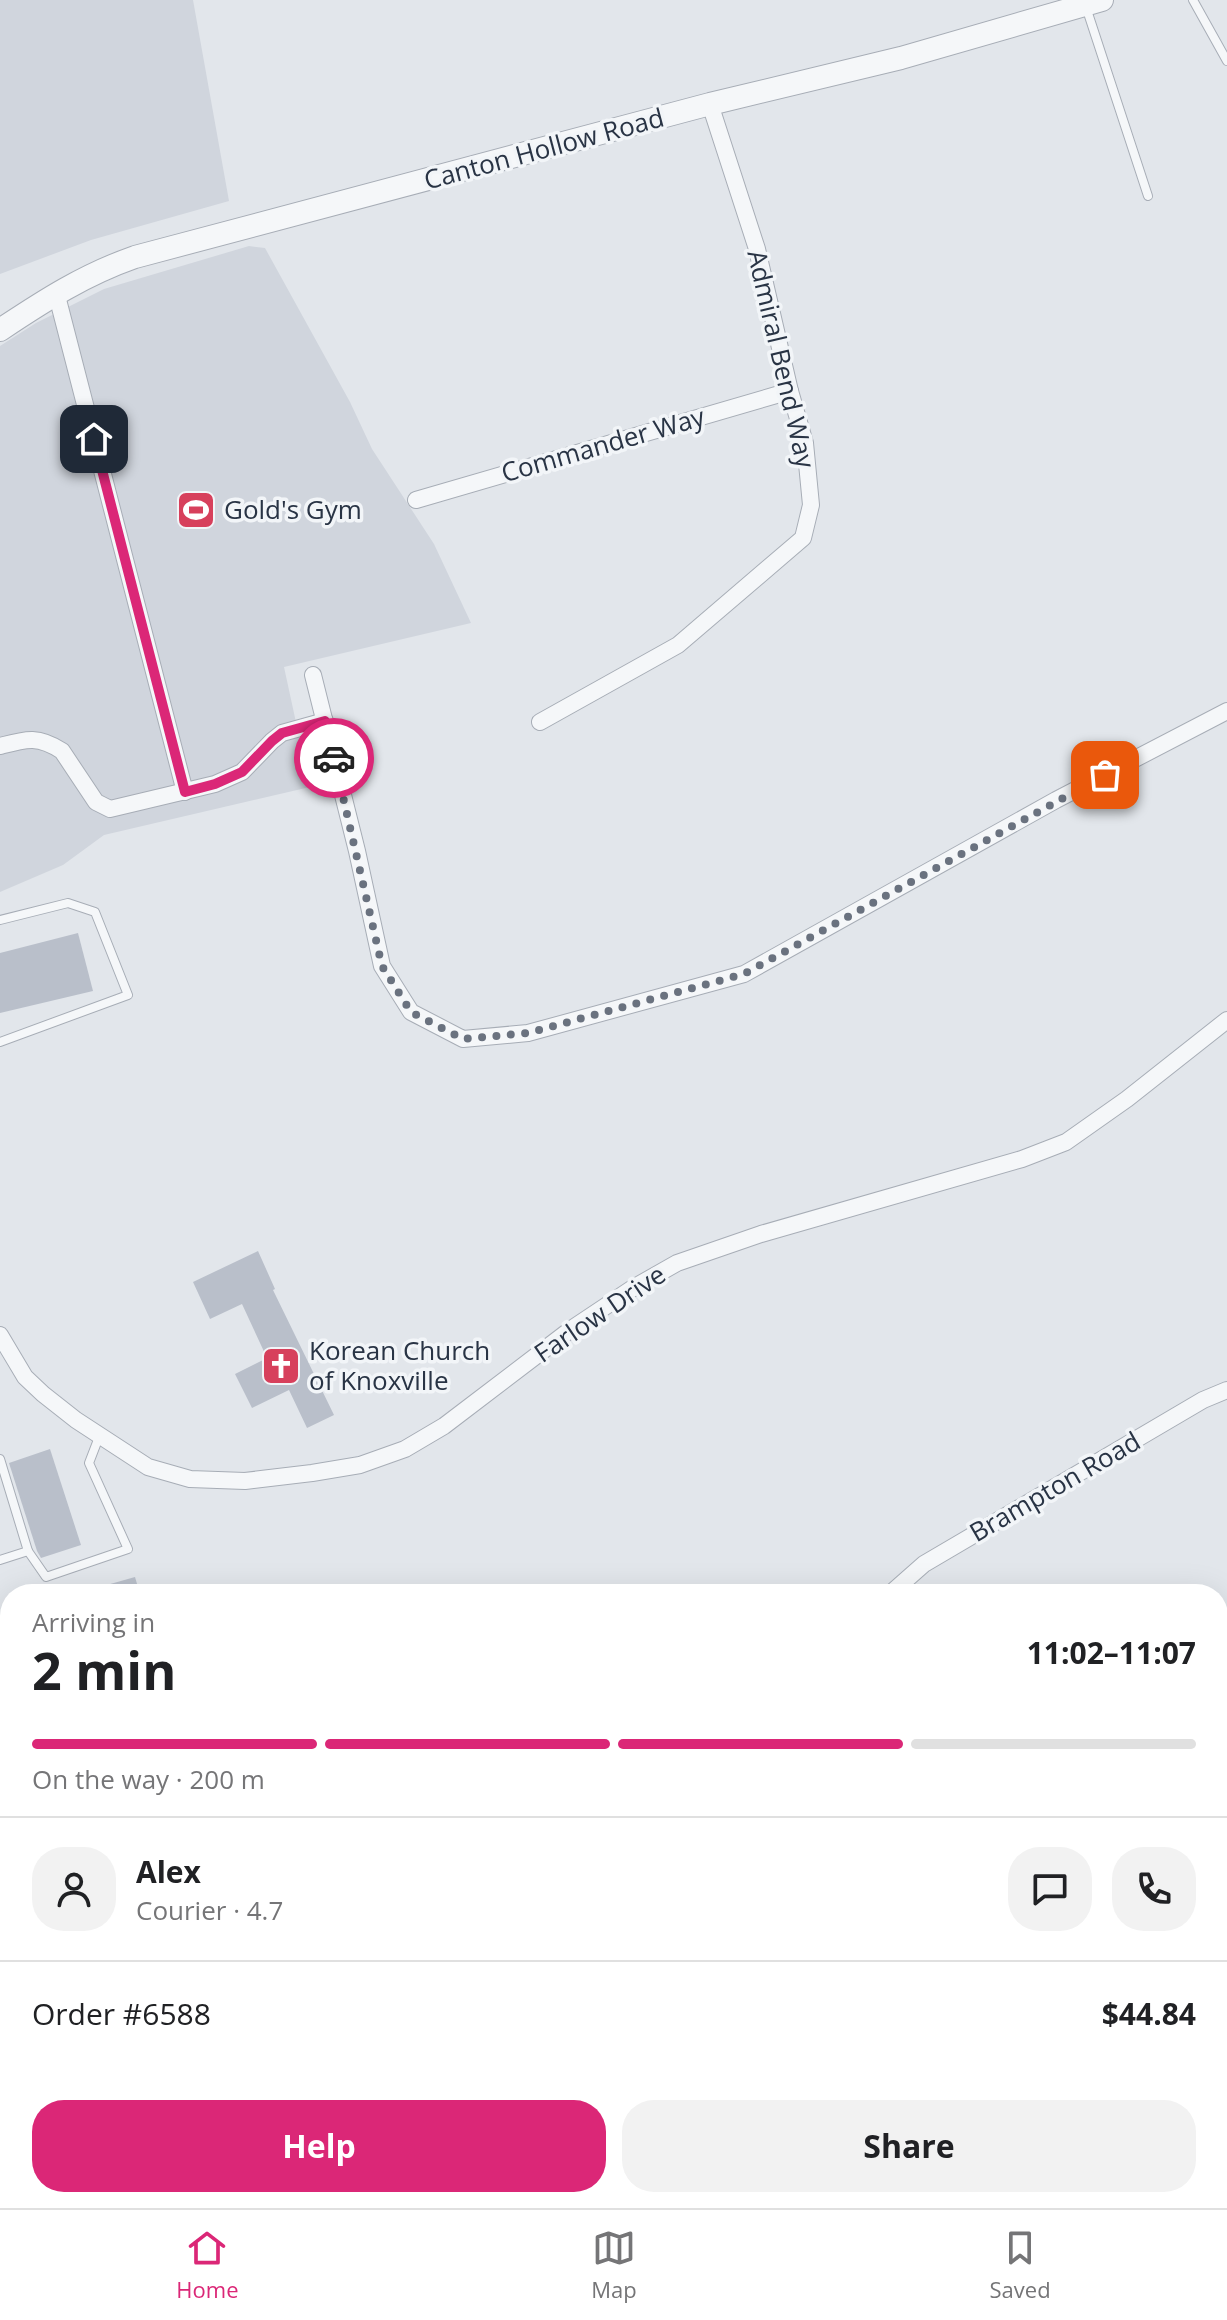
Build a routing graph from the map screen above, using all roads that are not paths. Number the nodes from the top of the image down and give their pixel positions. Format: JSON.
{"nodes":[{"id":1,"x":1193,"y":0,"type":"edge"},
{"id":2,"x":1094,"y":3,"type":"edge"},
{"id":3,"x":1227,"y":61,"type":"edge"},
{"id":4,"x":710,"y":104,"type":"junction"},
{"id":5,"x":1148,"y":196,"type":"dead end"},
{"id":6,"x":56,"y":292,"type":"junction"},
{"id":7,"x":0,"y":330,"type":"edge"},
{"id":8,"x":790,"y":391,"type":"junction"},
{"id":9,"x":416,"y":500,"type":"dead end"},
{"id":10,"x":313,"y":675,"type":"dead end"},
{"id":11,"x":1227,"y":711,"type":"edge"},
{"id":12,"x":325,"y":721,"type":"junction"},
{"id":13,"x":540,"y":722,"type":"dead end"},
{"id":14,"x":0,"y":746,"type":"edge"},
{"id":15,"x":185,"y":792,"type":"junction"},
{"id":16,"x":0,"y":920,"type":"edge"},
{"id":17,"x":1227,"y":1020,"type":"edge"},
{"id":18,"x":0,"y":1042,"type":"edge"},
{"id":19,"x":0,"y":1335,"type":"edge"},
{"id":20,"x":1227,"y":1390,"type":"edge"},
{"id":21,"x":99,"y":1437,"type":"junction"},
{"id":22,"x":0,"y":1459,"type":"edge"},
{"id":23,"x":28,"y":1551,"type":"junction"},
{"id":24,"x":0,"y":1560,"type":"edge"},
{"id":25,"x":901,"y":1584,"type":"edge"}],
"edges":[{"from":1,"to":3,"type":"lane"},
{"from":2,"to":4,"type":"street","name":"Canton Hollow Road"},
{"from":2,"to":5,"type":"lane"},
{"from":4,"to":6,"type":"street","name":"Canton Hollow Road"},
{"from":4,"to":8,"type":"street","name":"Admiral Bend Way"},
{"from":6,"to":7,"type":"street","name":"Canton Hollow Road"},
{"from":6,"to":15,"type":"street"},
{"from":8,"to":9,"type":"street","name":"Commander Way"},
{"from":8,"to":13,"type":"street","name":"Admiral Bend Way"},
{"from":10,"to":12,"type":"street"},
{"from":11,"to":12,"type":"street"},
{"from":12,"to":15,"type":"street"},
{"from":14,"to":15,"type":"street"},
{"from":16,"to":18,"type":"lane"},
{"from":17,"to":21,"type":"street","name":"Farlow Drive"},
{"from":19,"to":21,"type":"street","name":"Farlow Drive"},
{"from":20,"to":25,"type":"street","name":"Brampton Road"},
{"from":21,"to":23,"type":"lane"},
{"from":22,"to":23,"type":"lane"},
{"from":23,"to":24,"type":"lane"}]}
